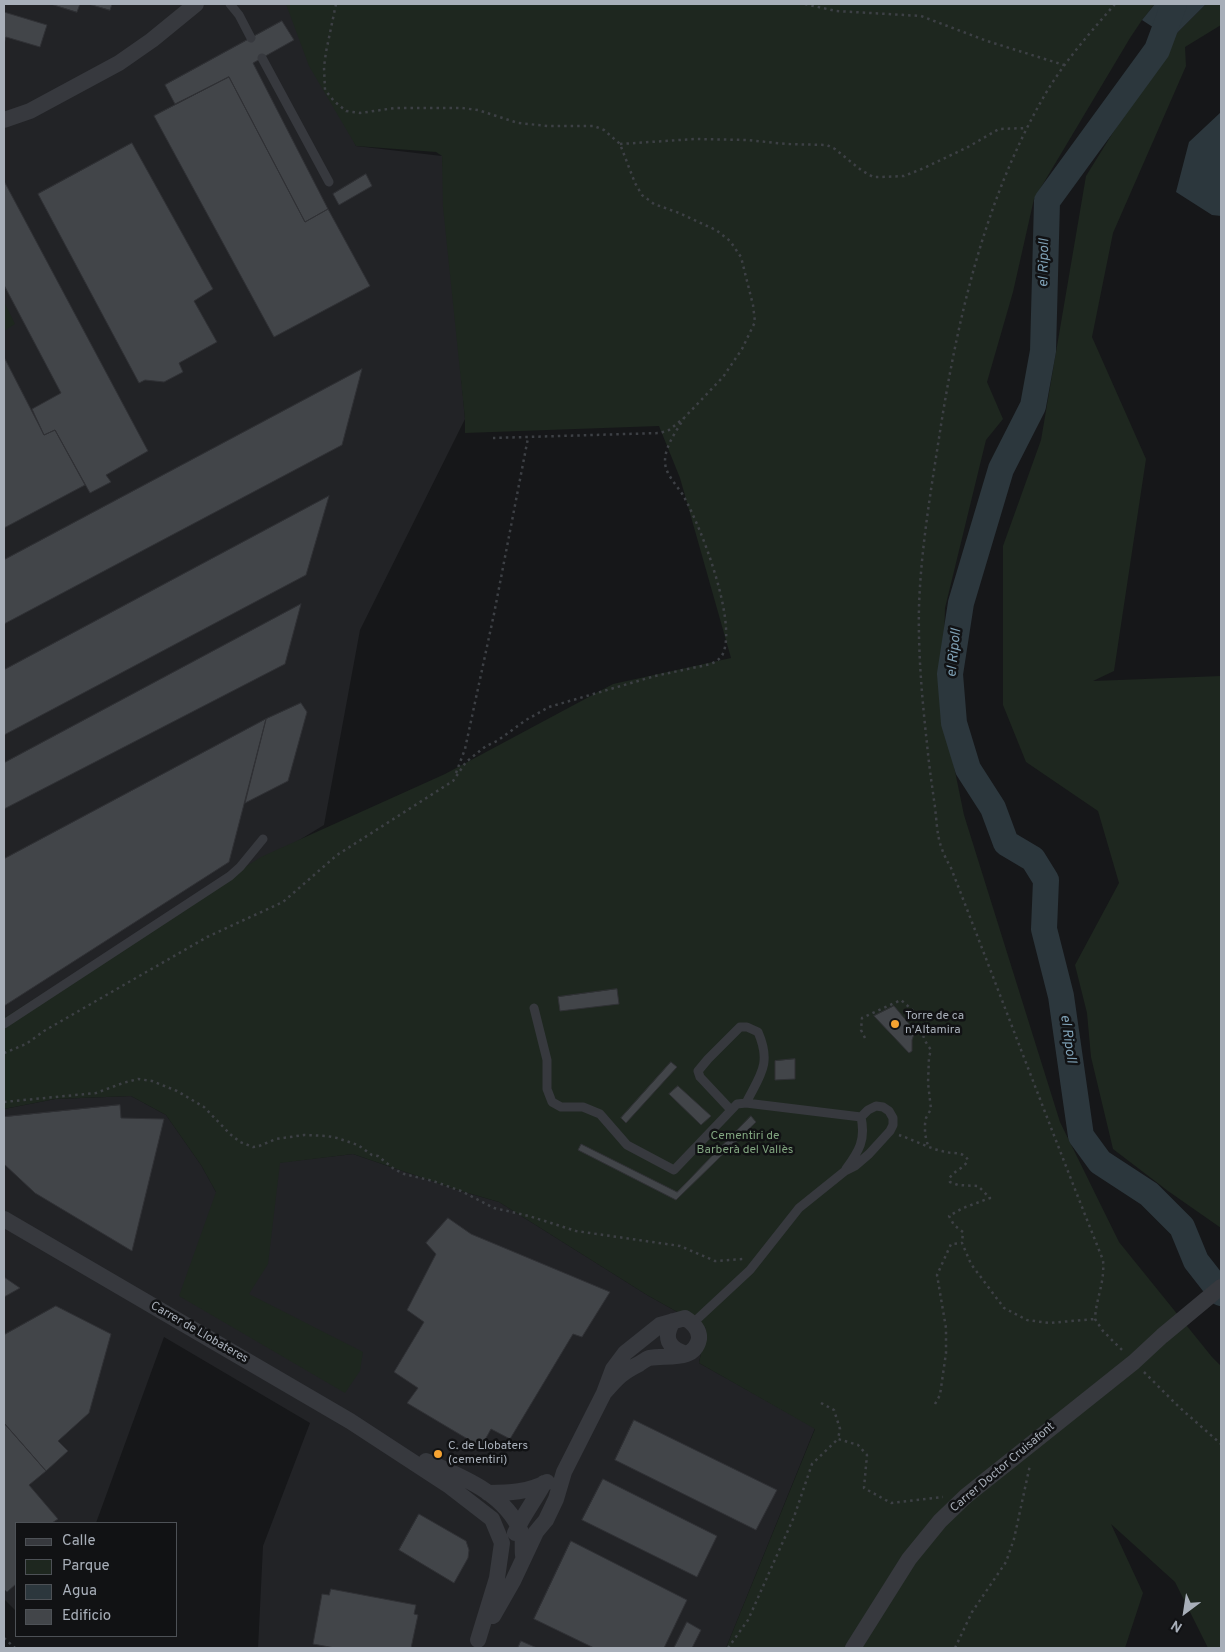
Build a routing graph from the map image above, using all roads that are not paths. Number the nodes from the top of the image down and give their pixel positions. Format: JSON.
{"nodes":[{"id":1,"x":196,"y":4,"type":"edge"},
{"id":2,"x":230,"y":4,"type":"edge"},
{"id":3,"x":251,"y":38,"type":"dead end"},
{"id":4,"x":262,"y":58,"type":"dead end"},
{"id":5,"x":4,"y":120,"type":"edge"},
{"id":6,"x":329,"y":182,"type":"dead end"},
{"id":7,"x":263,"y":839,"type":"dead end"},
{"id":8,"x":534,"y":1008,"type":"dead end"},
{"id":9,"x":4,"y":1024,"type":"edge"},
{"id":10,"x":746,"y":1103,"type":"junction"},
{"id":11,"x":731,"y":1110,"type":"junction"},
{"id":12,"x":861,"y":1117,"type":"junction"},
{"id":13,"x":845,"y":1171,"type":"junction"},
{"id":14,"x":4,"y":1219,"type":"edge"},
{"id":15,"x":1221,"y":1287,"type":"edge"},
{"id":16,"x":672,"y":1321,"type":"junction"},
{"id":17,"x":693,"y":1323,"type":"junction"},
{"id":18,"x":686,"y":1354,"type":"junction"},
{"id":19,"x":604,"y":1393,"type":"junction"},
{"id":20,"x":394,"y":1448,"type":"junction"},
{"id":21,"x":564,"y":1472,"type":"junction"},
{"id":22,"x":544,"y":1483,"type":"junction"},
{"id":23,"x":488,"y":1493,"type":"junction"},
{"id":24,"x":500,"y":1515,"type":"junction"},
{"id":25,"x":523,"y":1530,"type":"junction"},
{"id":26,"x":493,"y":1593,"type":"junction"},
{"id":27,"x":476,"y":1644,"type":"edge"},
{"id":28,"x":853,"y":1648,"type":"edge"}],
"edges":[{"from":1,"to":5,"type":"street"},
{"from":2,"to":3,"type":"lane"},
{"from":4,"to":6,"type":"lane"},
{"from":7,"to":9,"type":"lane"},
{"from":8,"to":11,"type":"lane"},
{"from":10,"to":11,"type":"lane"},
{"from":10,"to":11,"type":"lane"},
{"from":10,"to":12,"type":"lane"},
{"from":12,"to":13,"type":"lane"},
{"from":12,"to":13,"type":"lane"},
{"from":13,"to":17,"type":"lane"},
{"from":14,"to":20,"type":"street","name":"Carrer de Llobateres"},
{"from":15,"to":28,"type":"street","name":"Carrer Doctor Cruisafont"},
{"from":16,"to":17,"type":"street"},
{"from":16,"to":18,"type":"street"},
{"from":16,"to":19,"type":"street"},
{"from":17,"to":18,"type":"street"},
{"from":18,"to":19,"type":"street"},
{"from":19,"to":21,"type":"street"},
{"from":20,"to":23,"type":"street","name":"Carrer de Llobateres"},
{"from":20,"to":24,"type":"street","name":"Carrer de Llobateres"},
{"from":21,"to":22,"type":"street"},
{"from":21,"to":25,"type":"street"},
{"from":22,"to":23,"type":"street"},
{"from":22,"to":25,"type":"street"},
{"from":23,"to":24,"type":"street","name":"Carrer de Llobateres"},
{"from":24,"to":25,"type":"street"},
{"from":24,"to":26,"type":"street"},
{"from":25,"to":26,"type":"street"},
{"from":25,"to":27,"type":"street"},
{"from":26,"to":27,"type":"street"}]}
